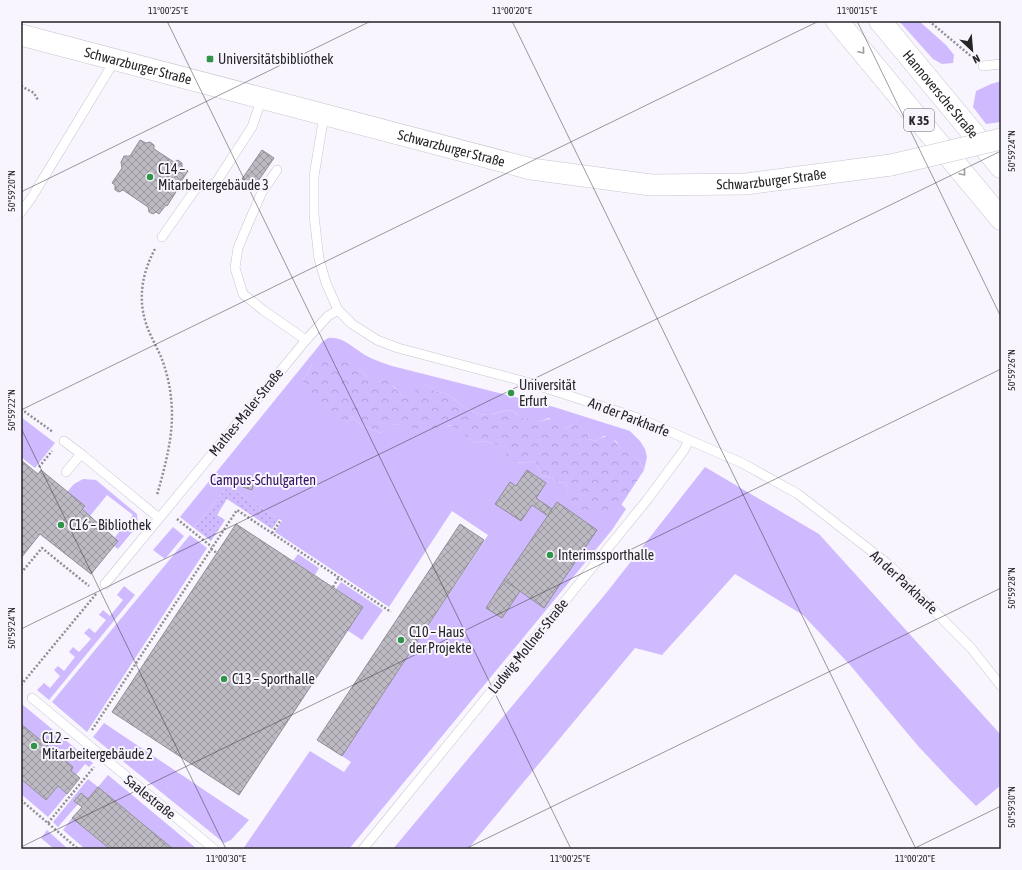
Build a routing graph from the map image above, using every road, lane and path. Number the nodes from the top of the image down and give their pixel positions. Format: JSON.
{"nodes":[{"id":1,"x":837,"y":21,"type":"edge"},
{"id":2,"x":880,"y":21,"type":"edge"},
{"id":3,"x":929,"y":21,"type":"edge"},
{"id":4,"x":21,"y":35,"type":"edge"},
{"id":5,"x":115,"y":60,"type":"junction"},
{"id":6,"x":1001,"y":64,"type":"edge"},
{"id":7,"x":983,"y":66,"type":"joint"},
{"id":8,"x":21,"y":86,"type":"edge"},
{"id":9,"x":262,"y":98,"type":"junction"},
{"id":10,"x":38,"y":100,"type":"dead end"},
{"id":11,"x":324,"y":114,"type":"junction"},
{"id":12,"x":1001,"y":139,"type":"edge"},
{"id":13,"x":1001,"y":167,"type":"edge"},
{"id":14,"x":277,"y":170,"type":"dead end"},
{"id":15,"x":221,"y":174,"type":"junction"},
{"id":16,"x":258,"y":199,"type":"junction"},
{"id":17,"x":21,"y":212,"type":"edge"},
{"id":18,"x":1001,"y":219,"type":"edge"},
{"id":19,"x":162,"y":237,"type":"joint"},
{"id":20,"x":338,"y":310,"type":"junction"},
{"id":21,"x":306,"y":340,"type":"junction"},
{"id":22,"x":21,"y":409,"type":"edge"},
{"id":23,"x":63,"y":440,"type":"junction"},
{"id":24,"x":689,"y":440,"type":"junction"},
{"id":25,"x":81,"y":454,"type":"junction"},
{"id":26,"x":38,"y":467,"type":"dead end"},
{"id":27,"x":66,"y":472,"type":"dead end"},
{"id":28,"x":165,"y":510,"type":"junction"},
{"id":29,"x":159,"y":518,"type":"junction"},
{"id":30,"x":281,"y":520,"type":"dead end"},
{"id":31,"x":272,"y":533,"type":"junction"},
{"id":32,"x":212,"y":548,"type":"junction"},
{"id":33,"x":217,"y":553,"type":"dead end"},
{"id":34,"x":21,"y":574,"type":"edge"},
{"id":35,"x":339,"y":577,"type":"junction"},
{"id":36,"x":105,"y":584,"type":"dead end"},
{"id":37,"x":333,"y":587,"type":"dead end"},
{"id":38,"x":391,"y":612,"type":"dead end"},
{"id":39,"x":21,"y":685,"type":"edge"},
{"id":40,"x":1001,"y":686,"type":"edge"},
{"id":41,"x":32,"y":698,"type":"dead end"},
{"id":42,"x":84,"y":743,"type":"junction"},
{"id":43,"x":102,"y":758,"type":"junction"},
{"id":44,"x":21,"y":800,"type":"edge"},
{"id":45,"x":48,"y":823,"type":"junction"},
{"id":46,"x":78,"y":849,"type":"edge"},
{"id":47,"x":214,"y":849,"type":"edge"},
{"id":48,"x":362,"y":849,"type":"edge"}],
"edges":[{"from":1,"to":18,"type":"highway","number":"K 35","one_way":true},
{"from":2,"to":13,"type":"highway","name":"Hannoversche Straße","number":"K 35"},
{"from":3,"to":7,"type":"path"},
{"from":4,"to":5,"type":"street","name":"Schwarzburger Straße"},
{"from":5,"to":9,"type":"street","name":"Schwarzburger Straße"},
{"from":5,"to":17,"type":"lane"},
{"from":6,"to":7,"type":"lane"},
{"from":8,"to":10,"type":"path"},
{"from":9,"to":11,"type":"street","name":"Schwarzburger Straße"},
{"from":9,"to":15,"type":"lane"},
{"from":11,"to":12,"type":"street","name":"Schwarzburger Straße","bridge":true},
{"from":11,"to":20,"type":"lane","name":"An der Parkharfe"},
{"from":14,"to":16,"type":"lane"},
{"from":15,"to":16,"type":"path"},
{"from":15,"to":19,"type":"lane"},
{"from":16,"to":21,"type":"lane"},
{"from":19,"to":28,"type":"path"},
{"from":20,"to":21,"type":"lane","name":"Mathes-Maler-Straße"},
{"from":20,"to":24,"type":"lane","name":"An der Parkharfe"},
{"from":21,"to":28,"type":"lane","name":"Mathes-Maler-Straße"},
{"from":22,"to":23,"type":"path"},
{"from":23,"to":25,"type":"lane"},
{"from":23,"to":26,"type":"path"},
{"from":24,"to":40,"type":"lane","name":"An der Parkharfe"},
{"from":24,"to":48,"type":"lane","name":"Ludwig-Mollner-Straße"},
{"from":25,"to":27,"type":"lane"},
{"from":25,"to":29,"type":"lane"},
{"from":28,"to":29,"type":"lane","name":"Mathes-Maler-Straße"},
{"from":28,"to":32,"type":"path"},
{"from":29,"to":36,"type":"lane","name":"Mathes-Maler-Straße"},
{"from":30,"to":31,"type":"path"},
{"from":31,"to":32,"type":"path"},
{"from":31,"to":35,"type":"path"},
{"from":32,"to":33,"type":"path"},
{"from":32,"to":42,"type":"path"},
{"from":34,"to":39,"type":"path"},
{"from":35,"to":37,"type":"path"},
{"from":35,"to":38,"type":"path"},
{"from":41,"to":42,"type":"lane","name":"Saalestraße"},
{"from":42,"to":43,"type":"lane","name":"Saalestraße"},
{"from":43,"to":45,"type":"path"},
{"from":43,"to":47,"type":"lane","name":"Saalestraße"},
{"from":44,"to":45,"type":"path"},
{"from":45,"to":46,"type":"path"}]}
